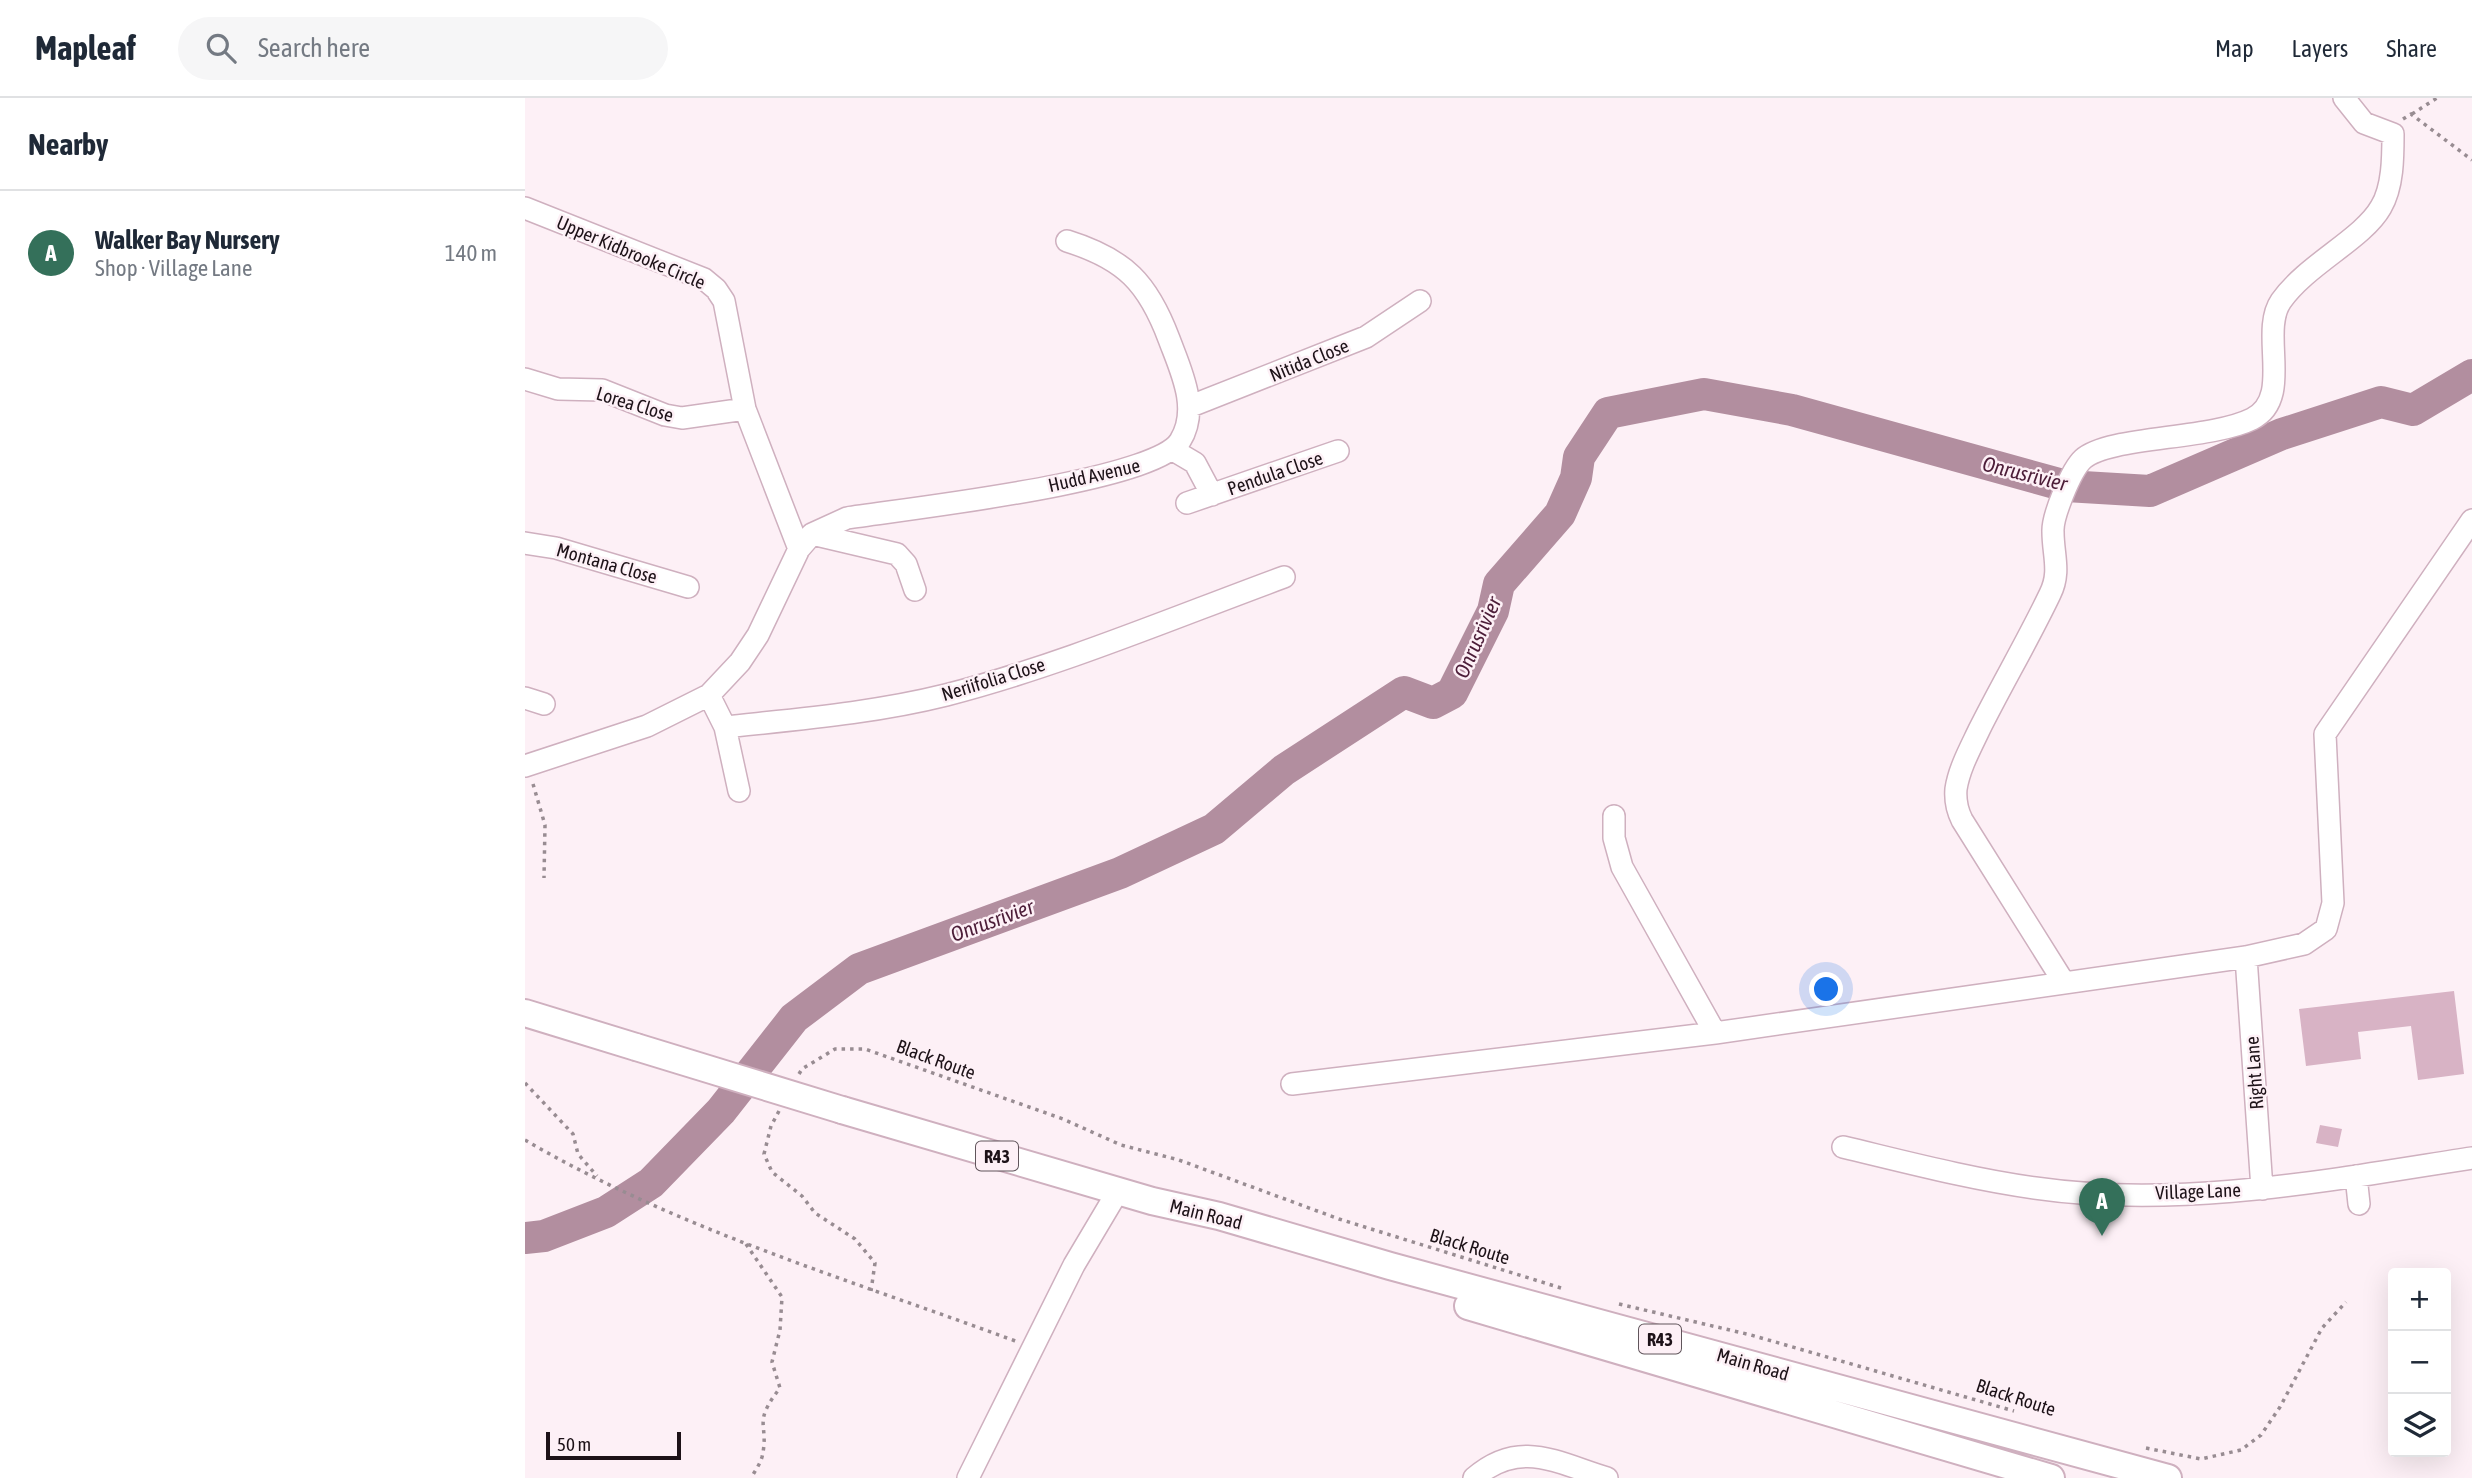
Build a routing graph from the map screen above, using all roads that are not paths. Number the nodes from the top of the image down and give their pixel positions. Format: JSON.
{"nodes":[{"id":1,"x":2344,"y":98,"type":"edge"},
{"id":2,"x":525,"y":208,"type":"edge"},
{"id":3,"x":1067,"y":241,"type":"dead end"},
{"id":4,"x":1420,"y":301,"type":"dead end"},
{"id":5,"x":525,"y":379,"type":"edge"},
{"id":6,"x":1191,"y":406,"type":"junction"},
{"id":7,"x":745,"y":409,"type":"junction"},
{"id":8,"x":1173,"y":450,"type":"junction"},
{"id":9,"x":1338,"y":451,"type":"dead end"},
{"id":10,"x":1212,"y":495,"type":"junction"},
{"id":11,"x":1188,"y":503,"type":"dead end"},
{"id":12,"x":2472,"y":520,"type":"edge"},
{"id":13,"x":806,"y":541,"type":"junction"},
{"id":14,"x":525,"y":543,"type":"edge"},
{"id":15,"x":1284,"y":577,"type":"dead end"},
{"id":16,"x":688,"y":587,"type":"dead end"},
{"id":17,"x":915,"y":590,"type":"dead end"},
{"id":18,"x":709,"y":695,"type":"junction"},
{"id":19,"x":725,"y":727,"type":"junction"},
{"id":20,"x":526,"y":766,"type":"edge"},
{"id":21,"x":739,"y":791,"type":"dead end"},
{"id":22,"x":1614,"y":816,"type":"dead end"},
{"id":23,"x":2246,"y":957,"type":"junction"},
{"id":24,"x":2063,"y":981,"type":"junction"},
{"id":25,"x":525,"y":1013,"type":"edge"},
{"id":26,"x":1715,"y":1034,"type":"junction"},
{"id":27,"x":1292,"y":1084,"type":"dead end"},
{"id":28,"x":1843,"y":1147,"type":"dead end"},
{"id":29,"x":2472,"y":1158,"type":"edge"},
{"id":30,"x":2356,"y":1176,"type":"junction"},
{"id":31,"x":2262,"y":1189,"type":"junction"},
{"id":32,"x":1118,"y":1191,"type":"junction"},
{"id":33,"x":1152,"y":1201,"type":"junction"},
{"id":34,"x":2359,"y":1204,"type":"dead end"},
{"id":35,"x":968,"y":1478,"type":"edge"},
{"id":36,"x":1474,"y":1478,"type":"edge"},
{"id":37,"x":1607,"y":1478,"type":"edge"},
{"id":38,"x":2051,"y":1478,"type":"edge"},
{"id":39,"x":2168,"y":1478,"type":"edge"}],
"edges":[{"from":1,"to":24,"type":"street"},
{"from":2,"to":7,"type":"street","name":"Upper Kidbrooke Circle"},
{"from":3,"to":6,"type":"street"},
{"from":4,"to":6,"type":"street","name":"Nitida Close"},
{"from":5,"to":7,"type":"street","name":"Lorea Close"},
{"from":6,"to":8,"type":"street"},
{"from":7,"to":13,"type":"street","name":"Upper Kidbrooke Circle"},
{"from":8,"to":10,"type":"street","name":"Pendula Close"},
{"from":8,"to":13,"type":"street","name":"Hudd Avenue"},
{"from":9,"to":10,"type":"street","name":"Pendula Close"},
{"from":10,"to":11,"type":"street","name":"Pendula Close"},
{"from":12,"to":23,"type":"street"},
{"from":13,"to":17,"type":"street"},
{"from":13,"to":18,"type":"street"},
{"from":14,"to":16,"type":"street","name":"Montana Close"},
{"from":15,"to":19,"type":"street","name":"Neriifolia Close"},
{"from":18,"to":19,"type":"street"},
{"from":18,"to":20,"type":"street"},
{"from":19,"to":21,"type":"street"},
{"from":22,"to":26,"type":"street"},
{"from":23,"to":24,"type":"street"},
{"from":23,"to":31,"type":"street","name":"Right Lane"},
{"from":24,"to":26,"type":"street"},
{"from":25,"to":32,"type":"main road","number":"R43","bridge":true},
{"from":26,"to":27,"type":"street"},
{"from":28,"to":31,"type":"street","name":"Village Lane"},
{"from":29,"to":30,"type":"street","name":"Village Lane"},
{"from":30,"to":31,"type":"street","name":"Village Lane"},
{"from":30,"to":34,"type":"street"},
{"from":32,"to":33,"type":"main road","number":"R43"},
{"from":32,"to":35,"type":"street"},
{"from":33,"to":38,"type":"main road","name":"Main Road","number":"R43"},
{"from":33,"to":39,"type":"main road","name":"Main Road","number":"R43"},
{"from":36,"to":37,"type":"street"}]}
